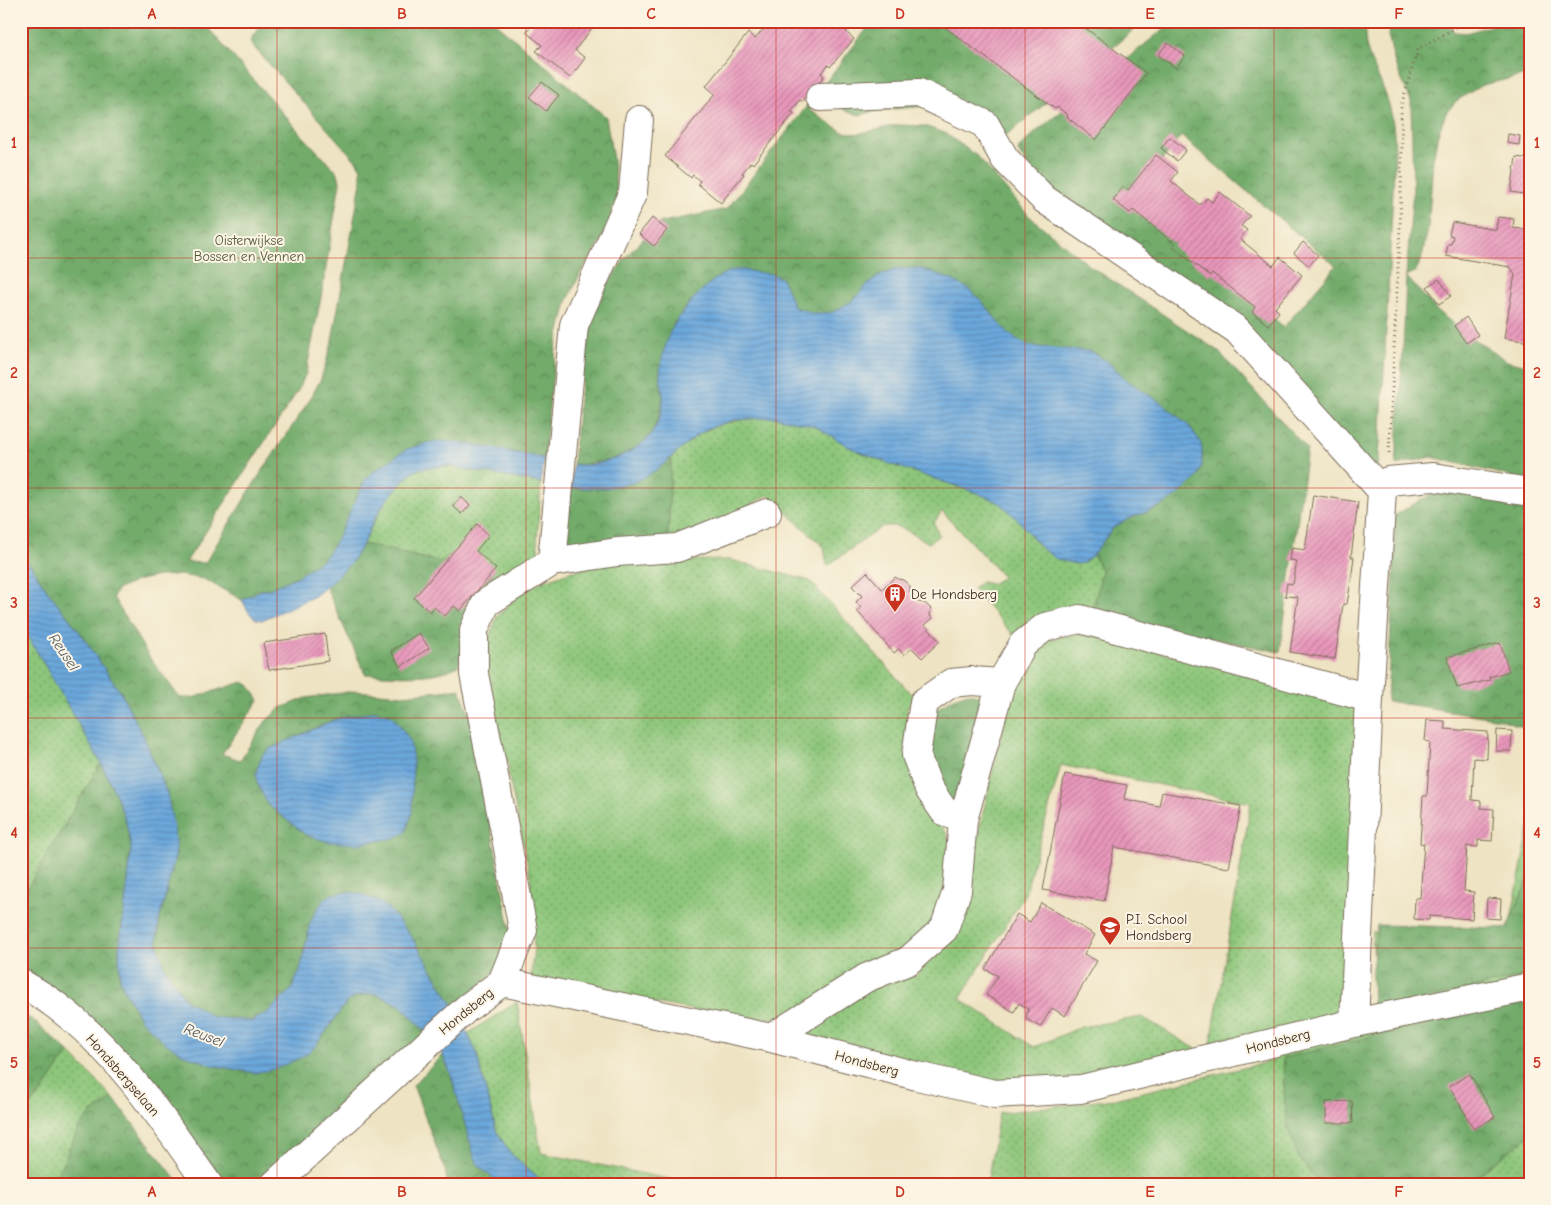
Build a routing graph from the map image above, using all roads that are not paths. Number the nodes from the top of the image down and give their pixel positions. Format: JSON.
{"nodes":[{"id":1,"x":820,"y":97,"type":"dead end"},
{"id":2,"x":639,"y":120,"type":"dead end"},
{"id":3,"x":1385,"y":486,"type":"junction"},
{"id":4,"x":1530,"y":492,"type":"edge"},
{"id":5,"x":767,"y":513,"type":"dead end"},
{"id":6,"x":552,"y":562,"type":"junction"},
{"id":7,"x":1001,"y":683,"type":"junction"},
{"id":8,"x":1369,"y":698,"type":"junction"},
{"id":9,"x":963,"y":820,"type":"junction"},
{"id":10,"x":502,"y":982,"type":"junction"},
{"id":11,"x":21,"y":983,"type":"edge"},
{"id":12,"x":1530,"y":987,"type":"edge"},
{"id":13,"x":1354,"y":1022,"type":"junction"},
{"id":14,"x":771,"y":1038,"type":"junction"},
{"id":15,"x":208,"y":1184,"type":"edge"},
{"id":16,"x":275,"y":1184,"type":"edge"}],
"edges":[{"from":1,"to":3,"type":"street"},
{"from":2,"to":6,"type":"street"},
{"from":3,"to":4,"type":"street"},
{"from":3,"to":8,"type":"street"},
{"from":5,"to":6,"type":"street"},
{"from":6,"to":10,"type":"street"},
{"from":7,"to":8,"type":"street"},
{"from":7,"to":9,"type":"street"},
{"from":7,"to":9,"type":"street"},
{"from":8,"to":13,"type":"street"},
{"from":9,"to":14,"type":"street"},
{"from":10,"to":14,"type":"street","name":"Hondsberg"},
{"from":10,"to":16,"type":"street","name":"Hondsberg"},
{"from":11,"to":15,"type":"street","name":"Hondsbergselaan"},
{"from":12,"to":13,"type":"street","name":"Hondsberg"},
{"from":13,"to":14,"type":"street","name":"Hondsberg"}]}
